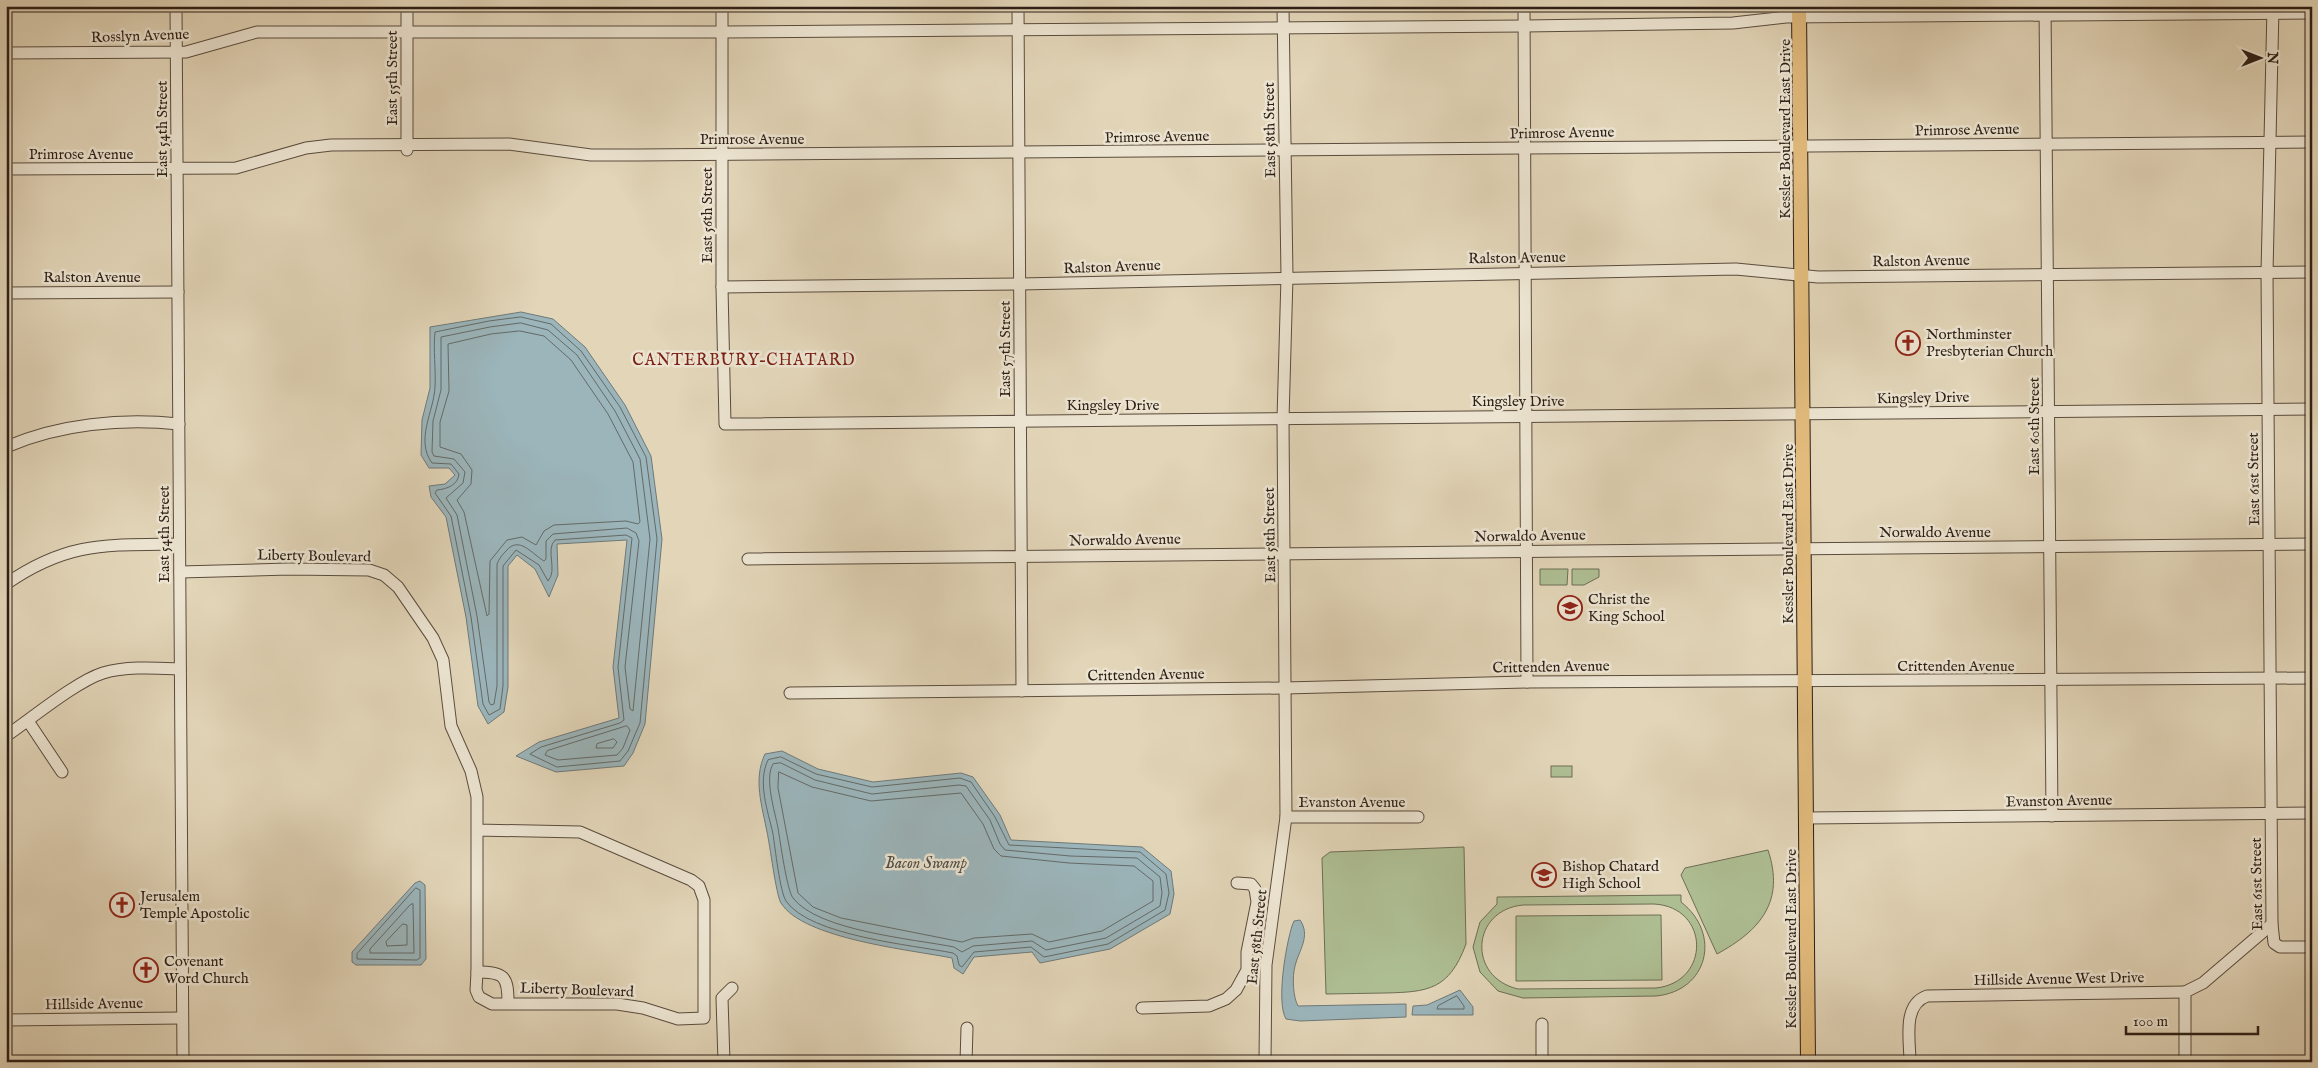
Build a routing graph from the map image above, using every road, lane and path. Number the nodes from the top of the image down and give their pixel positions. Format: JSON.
{"nodes":[{"id":1,"x":176,"y":6,"type":"edge"},
{"id":2,"x":407,"y":6,"type":"edge"},
{"id":3,"x":722,"y":6,"type":"edge"},
{"id":4,"x":1018,"y":6,"type":"edge"},
{"id":5,"x":1283,"y":6,"type":"edge"},
{"id":6,"x":1524,"y":6,"type":"edge"},
{"id":7,"x":2272,"y":10,"type":"edge"},
{"id":8,"x":2045,"y":11,"type":"edge"},
{"id":9,"x":1799,"y":12,"type":"edge"},
{"id":10,"x":2312,"y":14,"type":"edge"},
{"id":11,"x":1283,"y":26,"type":"junction"},
{"id":12,"x":1524,"y":26,"type":"junction"},
{"id":13,"x":1018,"y":30,"type":"junction"},
{"id":14,"x":722,"y":32,"type":"junction"},
{"id":15,"x":407,"y":33,"type":"junction"},
{"id":16,"x":176,"y":52,"type":"junction"},
{"id":17,"x":6,"y":53,"type":"edge"},
{"id":18,"x":2269,"y":142,"type":"junction"},
{"id":19,"x":2312,"y":142,"type":"edge"},
{"id":20,"x":2046,"y":144,"type":"junction"},
{"id":21,"x":1801,"y":146,"type":"junction"},
{"id":22,"x":407,"y":148,"type":"junction"},
{"id":23,"x":1523,"y":148,"type":"junction"},
{"id":24,"x":1286,"y":151,"type":"junction"},
{"id":25,"x":1019,"y":153,"type":"junction"},
{"id":26,"x":722,"y":154,"type":"junction"},
{"id":27,"x":177,"y":168,"type":"junction"},
{"id":28,"x":6,"y":169,"type":"edge"},
{"id":29,"x":1525,"y":272,"type":"junction"},
{"id":30,"x":2267,"y":272,"type":"junction"},
{"id":31,"x":2312,"y":272,"type":"edge"},
{"id":32,"x":2048,"y":274,"type":"junction"},
{"id":33,"x":1802,"y":276,"type":"junction"},
{"id":34,"x":1287,"y":277,"type":"junction"},
{"id":35,"x":1020,"y":284,"type":"junction"},
{"id":36,"x":722,"y":287,"type":"junction"},
{"id":37,"x":178,"y":292,"type":"junction"},
{"id":38,"x":6,"y":293,"type":"edge"},
{"id":39,"x":2268,"y":409,"type":"junction"},
{"id":40,"x":2312,"y":409,"type":"edge"},
{"id":41,"x":2049,"y":412,"type":"junction"},
{"id":42,"x":1804,"y":414,"type":"junction"},
{"id":43,"x":1526,"y":416,"type":"junction"},
{"id":44,"x":1283,"y":419,"type":"junction"},
{"id":45,"x":1020,"y":420,"type":"junction"},
{"id":46,"x":179,"y":424,"type":"junction"},
{"id":47,"x":725,"y":424,"type":"joint"},
{"id":48,"x":6,"y":447,"type":"edge"},
{"id":49,"x":179,"y":544,"type":"junction"},
{"id":50,"x":2269,"y":544,"type":"junction"},
{"id":51,"x":2312,"y":544,"type":"edge"},
{"id":52,"x":2050,"y":546,"type":"junction"},
{"id":53,"x":1805,"y":548,"type":"junction"},
{"id":54,"x":1528,"y":551,"type":"junction"},
{"id":55,"x":1286,"y":553,"type":"junction"},
{"id":56,"x":1021,"y":556,"type":"junction"},
{"id":57,"x":748,"y":559,"type":"dead end"},
{"id":58,"x":180,"y":572,"type":"junction"},
{"id":59,"x":6,"y":584,"type":"edge"},
{"id":60,"x":180,"y":669,"type":"junction"},
{"id":61,"x":2312,"y":678,"type":"edge"},
{"id":62,"x":2270,"y":679,"type":"junction"},
{"id":63,"x":1806,"y":681,"type":"junction"},
{"id":64,"x":2050,"y":681,"type":"junction"},
{"id":65,"x":1527,"y":682,"type":"junction"},
{"id":66,"x":1284,"y":688,"type":"junction"},
{"id":67,"x":1022,"y":691,"type":"junction"},
{"id":68,"x":790,"y":693,"type":"dead end"},
{"id":69,"x":28,"y":722,"type":"junction"},
{"id":70,"x":6,"y":736,"type":"edge"},
{"id":71,"x":62,"y":772,"type":"dead end"},
{"id":72,"x":2312,"y":813,"type":"edge"},
{"id":73,"x":2272,"y":814,"type":"junction"},
{"id":74,"x":2052,"y":816,"type":"junction"},
{"id":75,"x":1286,"y":817,"type":"junction"},
{"id":76,"x":1418,"y":817,"type":"dead end"},
{"id":77,"x":1806,"y":818,"type":"junction"},
{"id":78,"x":477,"y":830,"type":"junction"},
{"id":79,"x":1237,"y":883,"type":"dead end"},
{"id":80,"x":2272,"y":924,"type":"junction"},
{"id":81,"x":2312,"y":947,"type":"edge"},
{"id":82,"x":1247,"y":963,"type":"junction"},
{"id":83,"x":1266,"y":965,"type":"junction"},
{"id":84,"x":477,"y":972,"type":"junction"},
{"id":85,"x":732,"y":988,"type":"dead end"},
{"id":86,"x":2185,"y":992,"type":"junction"},
{"id":87,"x":508,"y":1002,"type":"junction"},
{"id":88,"x":1142,"y":1008,"type":"dead end"},
{"id":89,"x":182,"y":1018,"type":"junction"},
{"id":90,"x":6,"y":1020,"type":"edge"},
{"id":91,"x":1542,"y":1024,"type":"dead end"},
{"id":92,"x":967,"y":1028,"type":"dead end"},
{"id":93,"x":182,"y":1062,"type":"edge"},
{"id":94,"x":724,"y":1062,"type":"edge"},
{"id":95,"x":966,"y":1062,"type":"edge"},
{"id":96,"x":1265,"y":1062,"type":"edge"},
{"id":97,"x":1542,"y":1062,"type":"edge"},
{"id":98,"x":1808,"y":1062,"type":"edge"},
{"id":99,"x":1910,"y":1062,"type":"edge"},
{"id":100,"x":2185,"y":1062,"type":"edge"}],
"edges":[{"from":1,"to":16,"type":"street","name":"East 54th Street"},
{"from":2,"to":15,"type":"street","name":"East 55th Street"},
{"from":3,"to":14,"type":"street","name":"East 56th Street"},
{"from":4,"to":13,"type":"street","name":"East 57th Street"},
{"from":5,"to":11,"type":"street","name":"East 58th Street"},
{"from":6,"to":12,"type":"street"},
{"from":7,"to":8,"type":"street","name":"Rosslyn Avenue"},
{"from":7,"to":10,"type":"street","name":"Rosslyn Avenue"},
{"from":7,"to":18,"type":"street","name":"East 61st Street"},
{"from":8,"to":9,"type":"street","name":"Rosslyn Avenue"},
{"from":8,"to":20,"type":"street","name":"East 60th Street"},
{"from":9,"to":12,"type":"street","name":"Rosslyn Avenue"},
{"from":9,"to":21,"type":"main road","name":"Kessler Boulevard East Drive"},
{"from":11,"to":12,"type":"street","name":"Rosslyn Avenue"},
{"from":11,"to":13,"type":"street","name":"Rosslyn Avenue"},
{"from":11,"to":24,"type":"street","name":"East 58th Street"},
{"from":12,"to":23,"type":"street"},
{"from":13,"to":14,"type":"street","name":"Rosslyn Avenue"},
{"from":13,"to":25,"type":"street","name":"East 57th Street"},
{"from":14,"to":15,"type":"street","name":"Rosslyn Avenue"},
{"from":14,"to":26,"type":"street","name":"East 56th Street"},
{"from":15,"to":16,"type":"street","name":"Rosslyn Avenue"},
{"from":15,"to":22,"type":"street","name":"East 55th Street"},
{"from":16,"to":17,"type":"street","name":"Rosslyn Avenue"},
{"from":16,"to":27,"type":"street","name":"East 54th Street"},
{"from":18,"to":19,"type":"street","name":"Primrose Avenue"},
{"from":18,"to":20,"type":"street","name":"Primrose Avenue"},
{"from":18,"to":30,"type":"street","name":"East 61st Street"},
{"from":20,"to":21,"type":"street","name":"Primrose Avenue"},
{"from":20,"to":32,"type":"street","name":"East 60th Street"},
{"from":21,"to":23,"type":"street","name":"Primrose Avenue"},
{"from":21,"to":33,"type":"main road","name":"Kessler Boulevard East Drive"},
{"from":22,"to":26,"type":"street","name":"Primrose Avenue"},
{"from":22,"to":27,"type":"street","name":"Primrose Avenue"},
{"from":23,"to":24,"type":"street","name":"Primrose Avenue"},
{"from":23,"to":29,"type":"street"},
{"from":24,"to":25,"type":"street","name":"Primrose Avenue"},
{"from":24,"to":34,"type":"street","name":"East 58th Street"},
{"from":25,"to":26,"type":"street","name":"Primrose Avenue"},
{"from":25,"to":35,"type":"street","name":"East 57th Street"},
{"from":26,"to":36,"type":"street","name":"East 56th Street"},
{"from":27,"to":28,"type":"street","name":"Primrose Avenue"},
{"from":27,"to":37,"type":"street","name":"East 54th Street"},
{"from":29,"to":33,"type":"street","name":"Ralston Avenue"},
{"from":29,"to":34,"type":"street","name":"Ralston Avenue"},
{"from":29,"to":43,"type":"street"},
{"from":30,"to":31,"type":"street","name":"Ralston Avenue"},
{"from":30,"to":32,"type":"street","name":"Ralston Avenue"},
{"from":30,"to":39,"type":"street","name":"East 61st Street"},
{"from":32,"to":33,"type":"street","name":"Ralston Avenue"},
{"from":32,"to":41,"type":"street","name":"East 60th Street"},
{"from":33,"to":42,"type":"main road","name":"Kessler Boulevard East Drive"},
{"from":34,"to":35,"type":"street","name":"Ralston Avenue"},
{"from":34,"to":44,"type":"street","name":"East 58th Street"},
{"from":35,"to":36,"type":"street","name":"Ralston Avenue"},
{"from":35,"to":45,"type":"street","name":"East 57th Street"},
{"from":36,"to":47,"type":"street","name":"East 56th Street"},
{"from":37,"to":38,"type":"street","name":"Ralston Avenue"},
{"from":37,"to":46,"type":"street","name":"East 54th Street"},
{"from":39,"to":40,"type":"street","name":"Kingsley Drive"},
{"from":39,"to":41,"type":"street","name":"Kingsley Drive"},
{"from":39,"to":50,"type":"street","name":"East 61st Street"},
{"from":41,"to":42,"type":"street","name":"Kingsley Drive"},
{"from":41,"to":52,"type":"street","name":"East 60th Street"},
{"from":42,"to":43,"type":"street","name":"Kingsley Drive"},
{"from":42,"to":53,"type":"main road","name":"Kessler Boulevard East Drive"},
{"from":43,"to":44,"type":"street","name":"Kingsley Drive"},
{"from":43,"to":54,"type":"street"},
{"from":44,"to":45,"type":"street","name":"Kingsley Drive"},
{"from":44,"to":55,"type":"street","name":"East 58th Street"},
{"from":45,"to":47,"type":"street","name":"Kingsley Drive"},
{"from":45,"to":56,"type":"street","name":"East 57th Street"},
{"from":46,"to":48,"type":"street"},
{"from":46,"to":49,"type":"street","name":"East 54th Street"},
{"from":49,"to":58,"type":"street","name":"East 54th Street"},
{"from":49,"to":59,"type":"street"},
{"from":50,"to":51,"type":"street","name":"Norwaldo Avenue"},
{"from":50,"to":52,"type":"street","name":"Norwaldo Avenue"},
{"from":50,"to":62,"type":"street","name":"East 61st Street"},
{"from":52,"to":53,"type":"street","name":"Norwaldo Avenue"},
{"from":52,"to":64,"type":"street","name":"East 60th Street"},
{"from":53,"to":54,"type":"street","name":"Norwaldo Avenue"},
{"from":53,"to":63,"type":"main road","name":"Kessler Boulevard East Drive"},
{"from":54,"to":55,"type":"street","name":"Norwaldo Avenue"},
{"from":54,"to":65,"type":"street"},
{"from":55,"to":56,"type":"street","name":"Norwaldo Avenue"},
{"from":55,"to":66,"type":"street","name":"East 58th Street"},
{"from":56,"to":57,"type":"street","name":"Norwaldo Avenue"},
{"from":56,"to":67,"type":"street","name":"East 57th Street"},
{"from":58,"to":60,"type":"street","name":"East 54th Street"},
{"from":58,"to":78,"type":"street","name":"Liberty Boulevard"},
{"from":60,"to":69,"type":"street"},
{"from":60,"to":89,"type":"street","name":"East 54th Street"},
{"from":61,"to":62,"type":"street","name":"Crittenden Avenue"},
{"from":62,"to":64,"type":"street","name":"Crittenden Avenue"},
{"from":62,"to":73,"type":"street","name":"East 61st Street"},
{"from":63,"to":64,"type":"street","name":"Crittenden Avenue"},
{"from":63,"to":65,"type":"street","name":"Crittenden Avenue"},
{"from":63,"to":77,"type":"main road","name":"Kessler Boulevard East Drive"},
{"from":64,"to":74,"type":"street","name":"East 60th Street"},
{"from":65,"to":66,"type":"street","name":"Crittenden Avenue"},
{"from":66,"to":67,"type":"street","name":"Crittenden Avenue"},
{"from":66,"to":75,"type":"street","name":"East 58th Street"},
{"from":67,"to":68,"type":"street","name":"Crittenden Avenue"},
{"from":69,"to":70,"type":"street"},
{"from":69,"to":71,"type":"street"},
{"from":72,"to":73,"type":"street","name":"Evanston Avenue"},
{"from":73,"to":74,"type":"street","name":"Evanston Avenue"},
{"from":73,"to":80,"type":"street","name":"East 61st Street"},
{"from":74,"to":77,"type":"street","name":"Evanston Avenue"},
{"from":75,"to":76,"type":"street","name":"Evanston Avenue"},
{"from":75,"to":83,"type":"street","name":"East 58th Street"},
{"from":77,"to":98,"type":"main road","name":"Kessler Boulevard East Drive"},
{"from":78,"to":84,"type":"street","name":"Liberty Boulevard"},
{"from":78,"to":87,"type":"street","name":"Liberty Boulevard"},
{"from":79,"to":82,"type":"street"},
{"from":80,"to":81,"type":"street","name":"East 61st Street"},
{"from":80,"to":86,"type":"street"},
{"from":82,"to":83,"type":"street"},
{"from":82,"to":88,"type":"street"},
{"from":83,"to":96,"type":"street","name":"East 58th Street"},
{"from":84,"to":87,"type":"street","name":"Liberty Boulevard"},
{"from":84,"to":87,"type":"street","name":"Liberty Boulevard"},
{"from":85,"to":94,"type":"street"},
{"from":86,"to":99,"type":"street","name":"Hillside Avenue West Drive"},
{"from":86,"to":100,"type":"street"},
{"from":89,"to":90,"type":"street","name":"Hillside Avenue"},
{"from":89,"to":93,"type":"street","name":"East 54th Street"},
{"from":91,"to":97,"type":"street"},
{"from":92,"to":95,"type":"street"}]}
